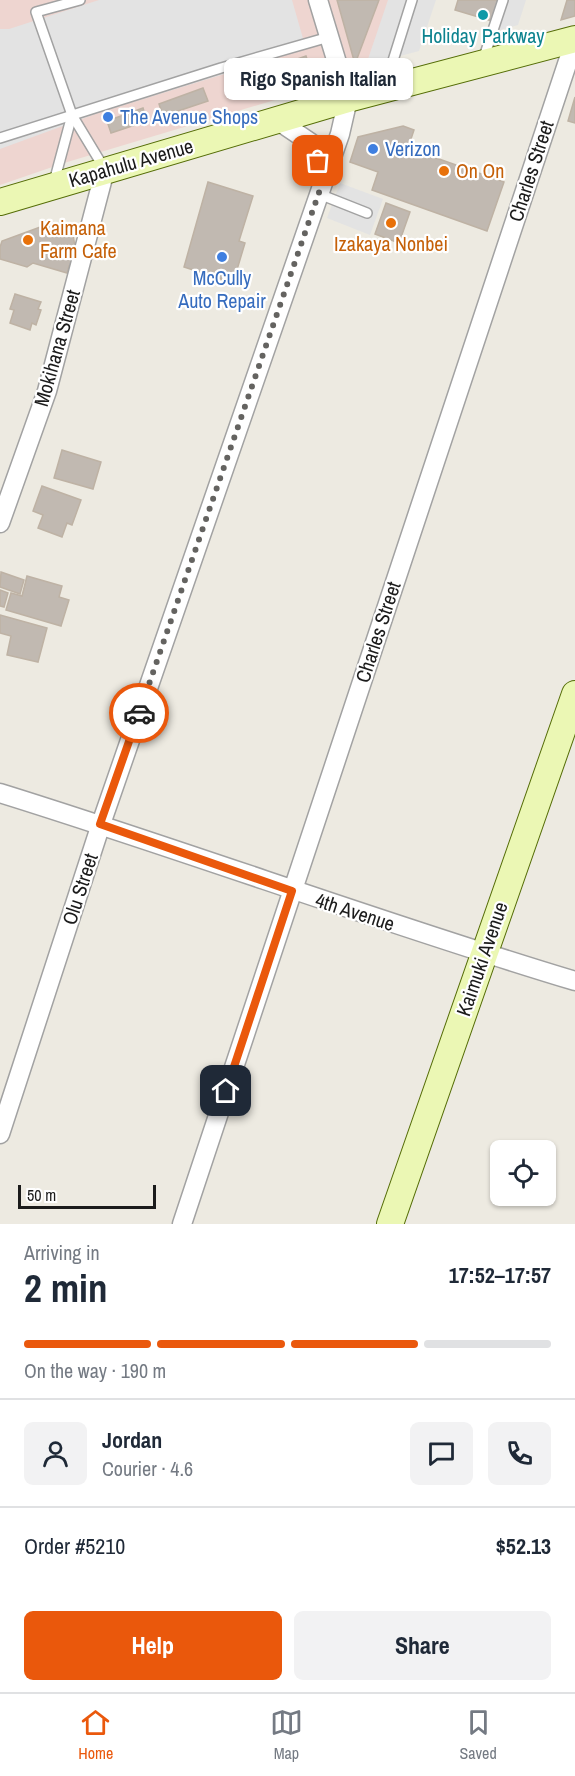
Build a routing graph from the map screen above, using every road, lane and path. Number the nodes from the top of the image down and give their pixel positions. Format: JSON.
{"nodes":[{"id":1,"x":80,"y":0,"type":"edge"},
{"id":2,"x":318,"y":0,"type":"edge"},
{"id":3,"x":412,"y":0,"type":"edge"},
{"id":4,"x":504,"y":0,"type":"edge"},
{"id":5,"x":329,"y":37,"type":"junction"},
{"id":6,"x":575,"y":39,"type":"edge"},
{"id":7,"x":482,"y":63,"type":"junction"},
{"id":8,"x":384,"y":90,"type":"junction"},
{"id":9,"x":348,"y":99,"type":"junction"},
{"id":10,"x":72,"y":115,"type":"junction"},
{"id":11,"x":278,"y":120,"type":"junction"},
{"id":12,"x":0,"y":138,"type":"edge"},
{"id":13,"x":105,"y":170,"type":"junction"},
{"id":14,"x":54,"y":185,"type":"junction"},
{"id":15,"x":322,"y":186,"type":"junction"},
{"id":16,"x":0,"y":202,"type":"edge"},
{"id":17,"x":367,"y":213,"type":"dead end"},
{"id":18,"x":0,"y":523,"type":"edge"},
{"id":19,"x":575,"y":694,"type":"edge"},
{"id":20,"x":0,"y":793,"type":"edge"},
{"id":21,"x":100,"y":824,"type":"junction"},
{"id":22,"x":292,"y":891,"type":"junction"},
{"id":23,"x":484,"y":954,"type":"junction"},
{"id":24,"x":575,"y":981,"type":"edge"},
{"id":25,"x":0,"y":1134,"type":"edge"},
{"id":26,"x":182,"y":1224,"type":"edge"},
{"id":27,"x":390,"y":1224,"type":"edge"}],
"edges":[{"from":1,"to":10,"type":"lane"},
{"from":2,"to":5,"type":"street"},
{"from":3,"to":8,"type":"lane"},
{"from":4,"to":7,"type":"lane"},
{"from":5,"to":9,"type":"street"},
{"from":5,"to":10,"type":"lane"},
{"from":6,"to":7,"type":"main road","name":"Kapahulu Avenue"},
{"from":6,"to":22,"type":"street","name":"Charles Street"},
{"from":7,"to":8,"type":"main road","name":"Kapahulu Avenue"},
{"from":8,"to":9,"type":"main road","name":"Kapahulu Avenue"},
{"from":9,"to":11,"type":"main road","name":"Kapahulu Avenue"},
{"from":9,"to":15,"type":"street","name":"Olu Street"},
{"from":10,"to":12,"type":"lane"},
{"from":10,"to":13,"type":"lane"},
{"from":10,"to":14,"type":"lane"},
{"from":11,"to":13,"type":"main road","name":"Kapahulu Avenue"},
{"from":11,"to":15,"type":"street"},
{"from":13,"to":14,"type":"main road","name":"Kapahulu Avenue"},
{"from":13,"to":18,"type":"street","name":"Mokihana Street"},
{"from":14,"to":16,"type":"main road","name":"Kapahulu Avenue"},
{"from":15,"to":17,"type":"lane"},
{"from":15,"to":21,"type":"street","name":"Olu Street"},
{"from":19,"to":23,"type":"main road","name":"Kaimuki Avenue"},
{"from":20,"to":21,"type":"street","name":"4th Avenue"},
{"from":21,"to":22,"type":"street","name":"4th Avenue"},
{"from":21,"to":25,"type":"street","name":"Olu Street"},
{"from":22,"to":23,"type":"street","name":"4th Avenue"},
{"from":22,"to":26,"type":"street","name":"Charles Street"},
{"from":23,"to":24,"type":"street","name":"4th Avenue"},
{"from":23,"to":27,"type":"main road","name":"Kaimuki Avenue"}]}
